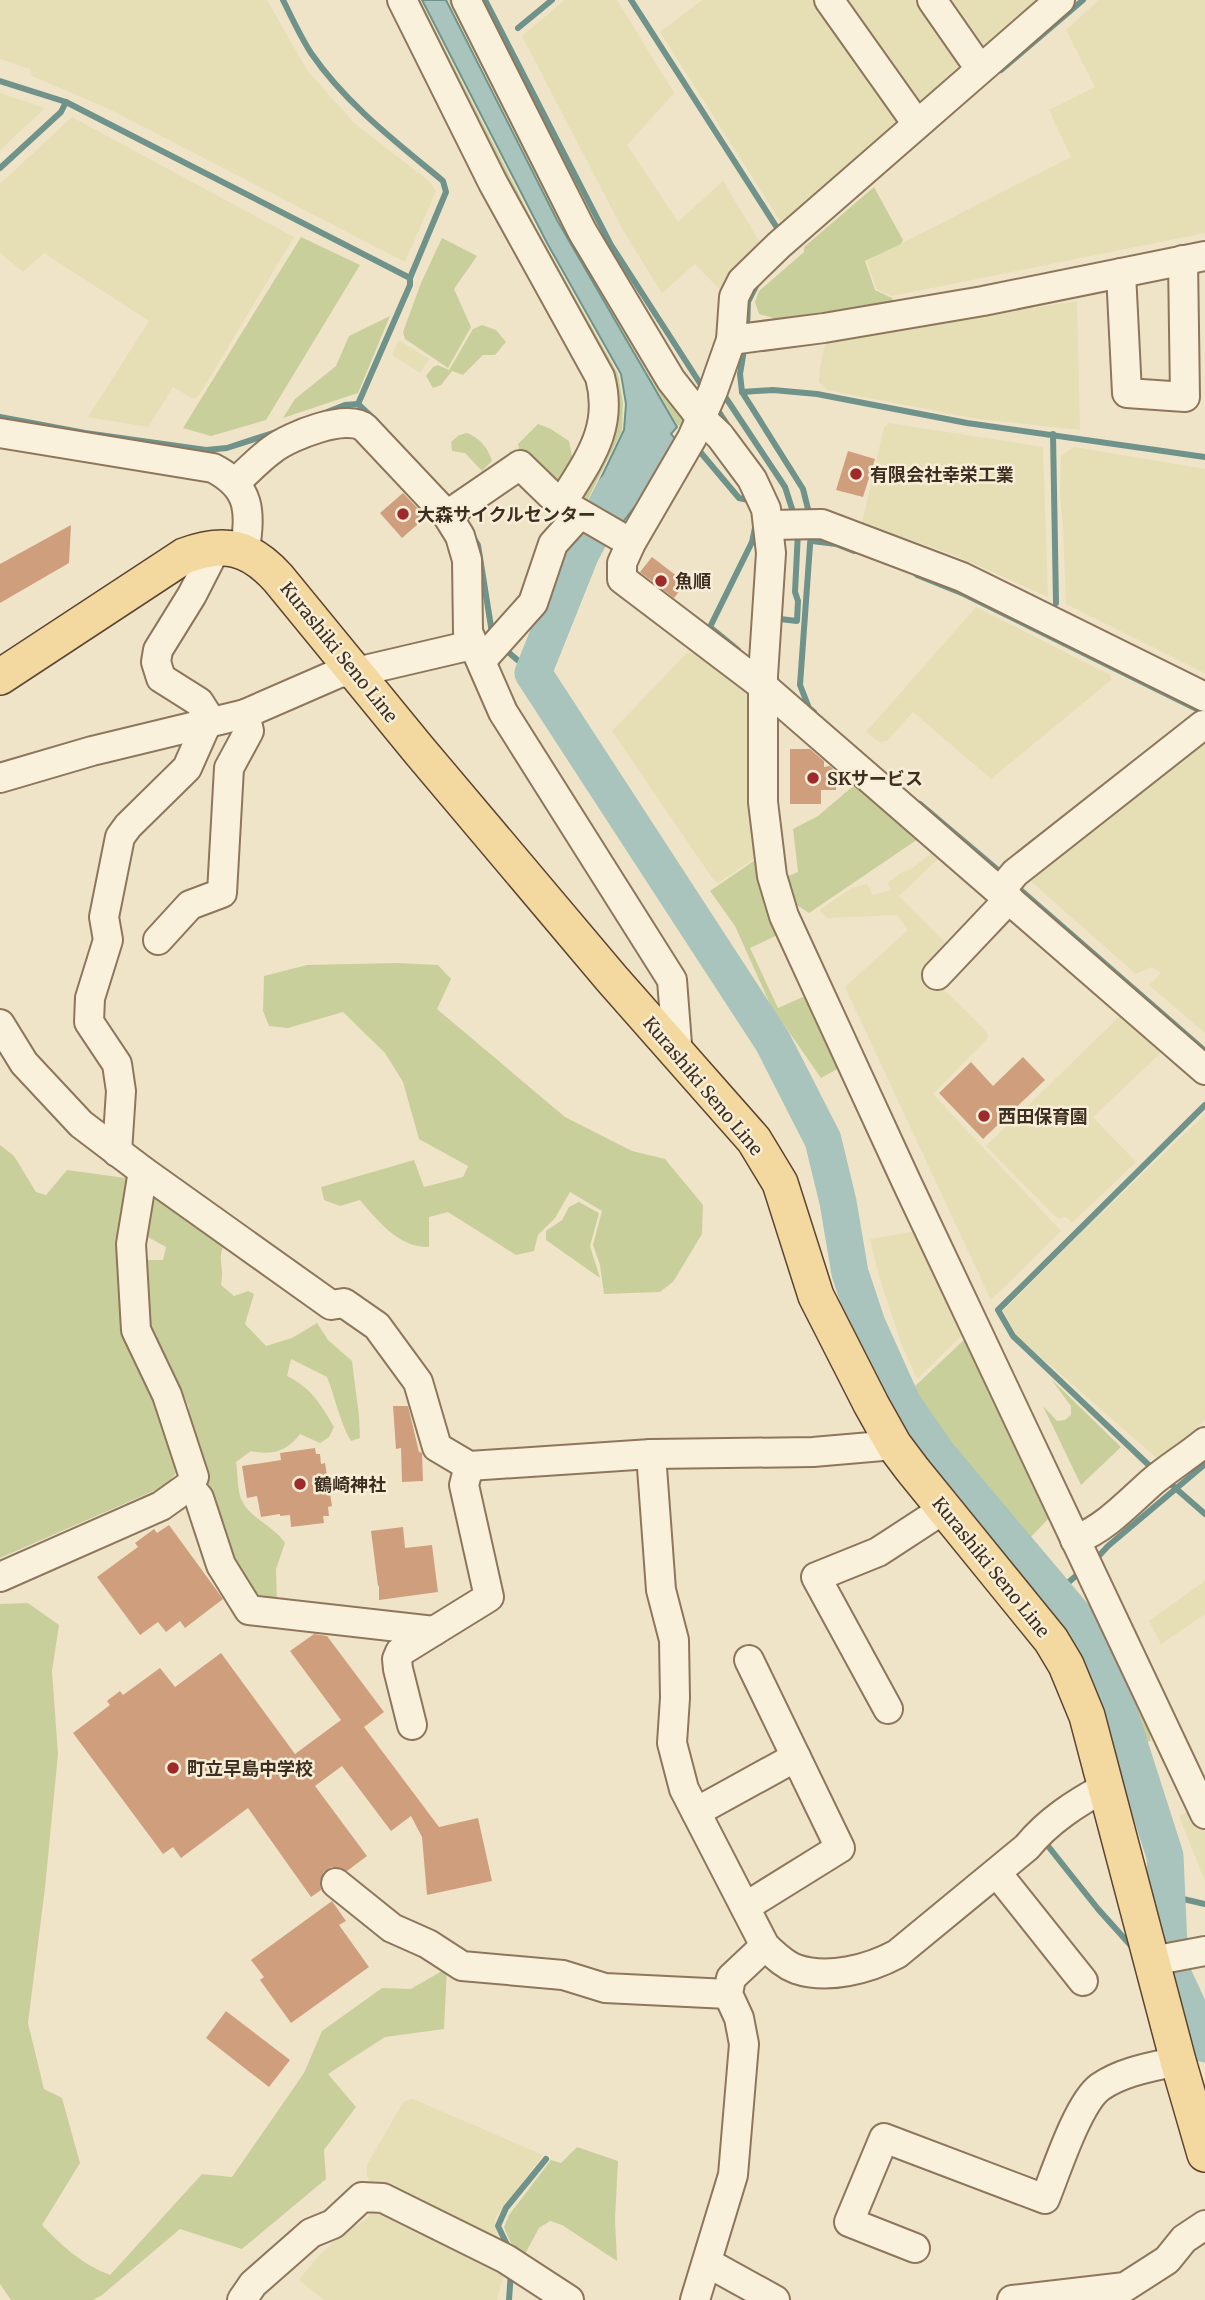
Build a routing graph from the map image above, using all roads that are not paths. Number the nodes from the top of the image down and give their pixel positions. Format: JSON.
{"nodes":[{"id":1,"x":402,"y":0,"type":"edge"},
{"id":2,"x":466,"y":0,"type":"edge"},
{"id":3,"x":829,"y":0,"type":"edge"},
{"id":4,"x":932,"y":0,"type":"edge"},
{"id":5,"x":1060,"y":0,"type":"edge"},
{"id":6,"x":981,"y":69,"type":"junction"},
{"id":7,"x":917,"y":124,"type":"junction"},
{"id":8,"x":1194,"y":258,"type":"edge"},
{"id":9,"x":1121,"y":273,"type":"junction"},
{"id":10,"x":741,"y":338,"type":"junction"},
{"id":11,"x":700,"y":420,"type":"junction"},
{"id":12,"x":0,"y":433,"type":"edge"},
{"id":13,"x":236,"y":482,"type":"junction"},
{"id":14,"x":453,"y":511,"type":"junction"},
{"id":15,"x":584,"y":516,"type":"junction"},
{"id":16,"x":772,"y":525,"type":"junction"},
{"id":17,"x":631,"y":543,"type":"junction"},
{"id":18,"x":231,"y":550,"type":"junction"},
{"id":19,"x":477,"y":653,"type":"junction"},
{"id":20,"x":354,"y":671,"type":"junction"},
{"id":21,"x":763,"y":675,"type":"junction"},
{"id":22,"x":0,"y":677,"type":"edge"},
{"id":23,"x":1205,"y":696,"type":"edge"},
{"id":24,"x":245,"y":714,"type":"junction"},
{"id":25,"x":207,"y":723,"type":"junction"},
{"id":26,"x":1203,"y":725,"type":"dead end"},
{"id":27,"x":0,"y":778,"type":"edge"},
{"id":28,"x":1004,"y":895,"type":"junction"},
{"id":29,"x":158,"y":940,"type":"dead end"},
{"id":30,"x":936,"y":975,"type":"dead end"},
{"id":31,"x":0,"y":1024,"type":"edge"},
{"id":32,"x":678,"y":1057,"type":"junction"},
{"id":33,"x":1205,"y":1070,"type":"edge"},
{"id":34,"x":117,"y":1152,"type":"junction"},
{"id":35,"x":143,"y":1171,"type":"junction"},
{"id":36,"x":1205,"y":1442,"type":"edge"},
{"id":37,"x":894,"y":1445,"type":"junction"},
{"id":38,"x":651,"y":1454,"type":"junction"},
{"id":39,"x":469,"y":1466,"type":"junction"},
{"id":40,"x":188,"y":1486,"type":"junction"},
{"id":41,"x":944,"y":1509,"type":"junction"},
{"id":42,"x":1081,"y":1538,"type":"junction"},
{"id":43,"x":0,"y":1577,"type":"edge"},
{"id":44,"x":434,"y":1631,"type":"junction"},
{"id":45,"x":749,"y":1661,"type":"dead end"},
{"id":46,"x":888,"y":1709,"type":"dead end"},
{"id":47,"x":412,"y":1725,"type":"dead end"},
{"id":48,"x":796,"y":1757,"type":"junction"},
{"id":49,"x":1106,"y":1787,"type":"junction"},
{"id":50,"x":696,"y":1812,"type":"junction"},
{"id":51,"x":1205,"y":1814,"type":"edge"},
{"id":52,"x":996,"y":1873,"type":"junction"},
{"id":53,"x":336,"y":1883,"type":"dead end"},
{"id":54,"x":745,"y":1907,"type":"junction"},
{"id":55,"x":765,"y":1946,"type":"junction"},
{"id":56,"x":1176,"y":1957,"type":"edge"},
{"id":57,"x":1083,"y":1981,"type":"dead end"},
{"id":58,"x":728,"y":1994,"type":"junction"},
{"id":59,"x":1178,"y":2061,"type":"junction"},
{"id":60,"x":1205,"y":2154,"type":"edge"},
{"id":61,"x":1205,"y":2225,"type":"edge"},
{"id":62,"x":915,"y":2248,"type":"dead end"},
{"id":63,"x":708,"y":2263,"type":"junction"},
{"id":64,"x":242,"y":2300,"type":"edge"},
{"id":65,"x":569,"y":2300,"type":"edge"},
{"id":66,"x":695,"y":2300,"type":"edge"},
{"id":67,"x":775,"y":2300,"type":"edge"},
{"id":68,"x":1012,"y":2300,"type":"edge"}],
"edges":[{"from":1,"to":15,"type":"street"},
{"from":2,"to":11,"type":"street"},
{"from":3,"to":7,"type":"street"},
{"from":4,"to":6,"type":"street"},
{"from":5,"to":6,"type":"street"},
{"from":6,"to":7,"type":"street"},
{"from":7,"to":10,"type":"street"},
{"from":8,"to":9,"type":"street"},
{"from":8,"to":9,"type":"street"},
{"from":9,"to":10,"type":"street"},
{"from":10,"to":11,"type":"street"},
{"from":11,"to":16,"type":"street"},
{"from":11,"to":17,"type":"street"},
{"from":12,"to":13,"type":"street"},
{"from":13,"to":14,"type":"street"},
{"from":13,"to":18,"type":"street"},
{"from":14,"to":15,"type":"street"},
{"from":14,"to":19,"type":"street"},
{"from":15,"to":17,"type":"street"},
{"from":15,"to":19,"type":"street"},
{"from":16,"to":21,"type":"street"},
{"from":16,"to":23,"type":"street"},
{"from":17,"to":21,"type":"street"},
{"from":18,"to":20,"type":"main road","name":"Kurashiki Seno Line"},
{"from":18,"to":22,"type":"main road"},
{"from":18,"to":25,"type":"street"},
{"from":19,"to":20,"type":"street"},
{"from":19,"to":32,"type":"street"},
{"from":20,"to":24,"type":"street"},
{"from":20,"to":32,"type":"main road","name":"Kurashiki Seno Line"},
{"from":21,"to":28,"type":"street"},
{"from":21,"to":42,"type":"street"},
{"from":24,"to":25,"type":"street"},
{"from":24,"to":29,"type":"street"},
{"from":25,"to":27,"type":"street"},
{"from":25,"to":34,"type":"street"},
{"from":26,"to":28,"type":"street"},
{"from":28,"to":30,"type":"street"},
{"from":28,"to":33,"type":"street"},
{"from":31,"to":34,"type":"street"},
{"from":32,"to":37,"type":"main road","name":"Kurashiki Seno Line"},
{"from":34,"to":35,"type":"street"},
{"from":35,"to":39,"type":"street"},
{"from":35,"to":40,"type":"street"},
{"from":36,"to":42,"type":"street"},
{"from":37,"to":38,"type":"street"},
{"from":37,"to":41,"type":"main road","name":"Kurashiki Seno Line"},
{"from":38,"to":39,"type":"street"},
{"from":38,"to":50,"type":"street"},
{"from":39,"to":44,"type":"street"},
{"from":40,"to":43,"type":"street"},
{"from":40,"to":44,"type":"street"},
{"from":41,"to":46,"type":"street"},
{"from":41,"to":49,"type":"main road","name":"Kurashiki Seno Line"},
{"from":42,"to":51,"type":"street"},
{"from":44,"to":47,"type":"street"},
{"from":45,"to":48,"type":"street"},
{"from":48,"to":50,"type":"street"},
{"from":48,"to":54,"type":"street"},
{"from":49,"to":52,"type":"street"},
{"from":49,"to":56,"type":"main road","name":"Kurashiki Seno Line"},
{"from":50,"to":54,"type":"street"},
{"from":52,"to":55,"type":"street"},
{"from":52,"to":57,"type":"street"},
{"from":53,"to":58,"type":"street"},
{"from":54,"to":55,"type":"street"},
{"from":55,"to":58,"type":"street"},
{"from":56,"to":59,"type":"main road","name":"Kurashiki Seno Line"},
{"from":58,"to":63,"type":"street"},
{"from":59,"to":60,"type":"main road","name":"Kurashiki Seno Line"},
{"from":59,"to":62,"type":"street"},
{"from":61,"to":68,"type":"street"},
{"from":63,"to":66,"type":"street"},
{"from":63,"to":67,"type":"street"},
{"from":64,"to":65,"type":"street"}]}
